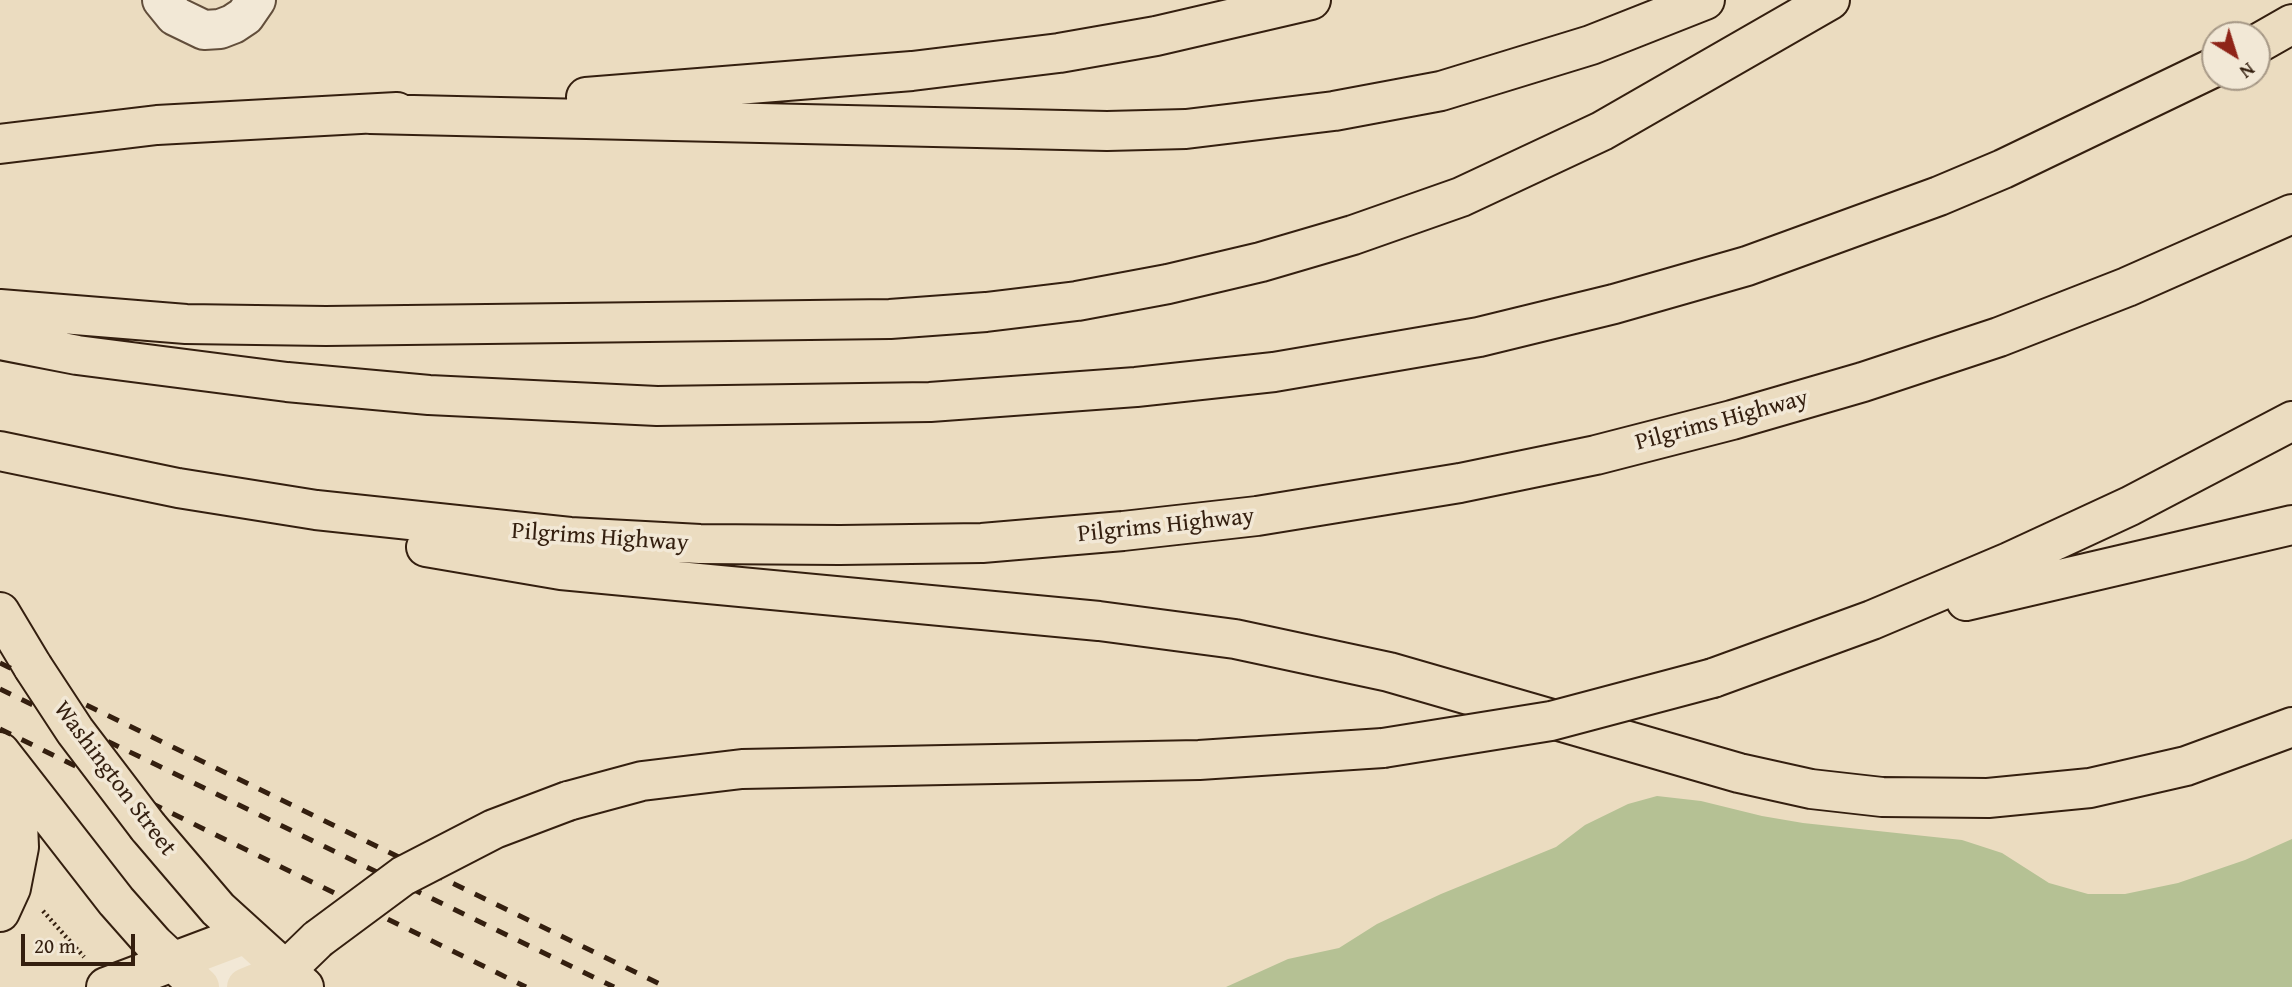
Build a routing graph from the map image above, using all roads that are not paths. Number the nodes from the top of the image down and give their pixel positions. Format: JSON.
{"nodes":[{"id":1,"x":162,"y":0,"type":"edge"},
{"id":2,"x":256,"y":0,"type":"edge"},
{"id":3,"x":1311,"y":0,"type":"edge"},
{"id":4,"x":1705,"y":0,"type":"edge"},
{"id":5,"x":1830,"y":0,"type":"edge"},
{"id":6,"x":2292,"y":24,"type":"edge"},
{"id":7,"x":2271,"y":36,"type":"edge"},
{"id":8,"x":2201,"y":74,"type":"edge"},
{"id":9,"x":370,"y":114,"type":"junction"},
{"id":10,"x":0,"y":144,"type":"edge"},
{"id":11,"x":2292,"y":214,"type":"edge"},
{"id":12,"x":0,"y":309,"type":"edge"},
{"id":13,"x":0,"y":340,"type":"edge"},
{"id":14,"x":2292,"y":421,"type":"edge"},
{"id":15,"x":0,"y":451,"type":"edge"},
{"id":16,"x":178,"y":488,"type":"junction"},
{"id":17,"x":2292,"y":525,"type":"edge"},
{"id":18,"x":0,"y":612,"type":"edge"},
{"id":19,"x":1713,"y":678,"type":"junction"},
{"id":20,"x":2292,"y":727,"type":"edge"},
{"id":21,"x":2,"y":755,"type":"edge"},
{"id":22,"x":18,"y":907,"type":"edge"},
{"id":23,"x":244,"y":934,"type":"junction"},
{"id":24,"x":171,"y":961,"type":"junction"},
{"id":25,"x":97,"y":974,"type":"edge"},
{"id":26,"x":289,"y":982,"type":"edge"},
{"id":27,"x":200,"y":987,"type":"edge"},
{"id":28,"x":220,"y":987,"type":"edge"},
{"id":29,"x":246,"y":987,"type":"edge"}],
"edges":[{"from":1,"to":2,"type":"street"},
{"from":3,"to":9,"type":"main road"},
{"from":4,"to":9,"type":"main road"},
{"from":5,"to":12,"type":"main road"},
{"from":6,"to":7,"type":"main road"},
{"from":8,"to":13,"type":"main road"},
{"from":9,"to":10,"type":"main road"},
{"from":11,"to":16,"type":"main road","name":"Pilgrims Highway"},
{"from":14,"to":19,"type":"main road"},
{"from":15,"to":16,"type":"main road","name":"Pilgrims Highway"},
{"from":16,"to":20,"type":"main road"},
{"from":17,"to":19,"type":"main road"},
{"from":18,"to":23,"type":"main road","name":"Washington Street","bridge":true},
{"from":19,"to":26,"type":"main road","bridge":true},
{"from":21,"to":22,"type":"main road"},
{"from":21,"to":24,"type":"main road"},
{"from":23,"to":24,"type":"main road"},
{"from":23,"to":26,"type":"main road","name":"Washington Street"},
{"from":23,"to":28,"type":"street"},
{"from":24,"to":25,"type":"main road"},
{"from":24,"to":27,"type":"main road"},
{"from":26,"to":29,"type":"main road"}]}
